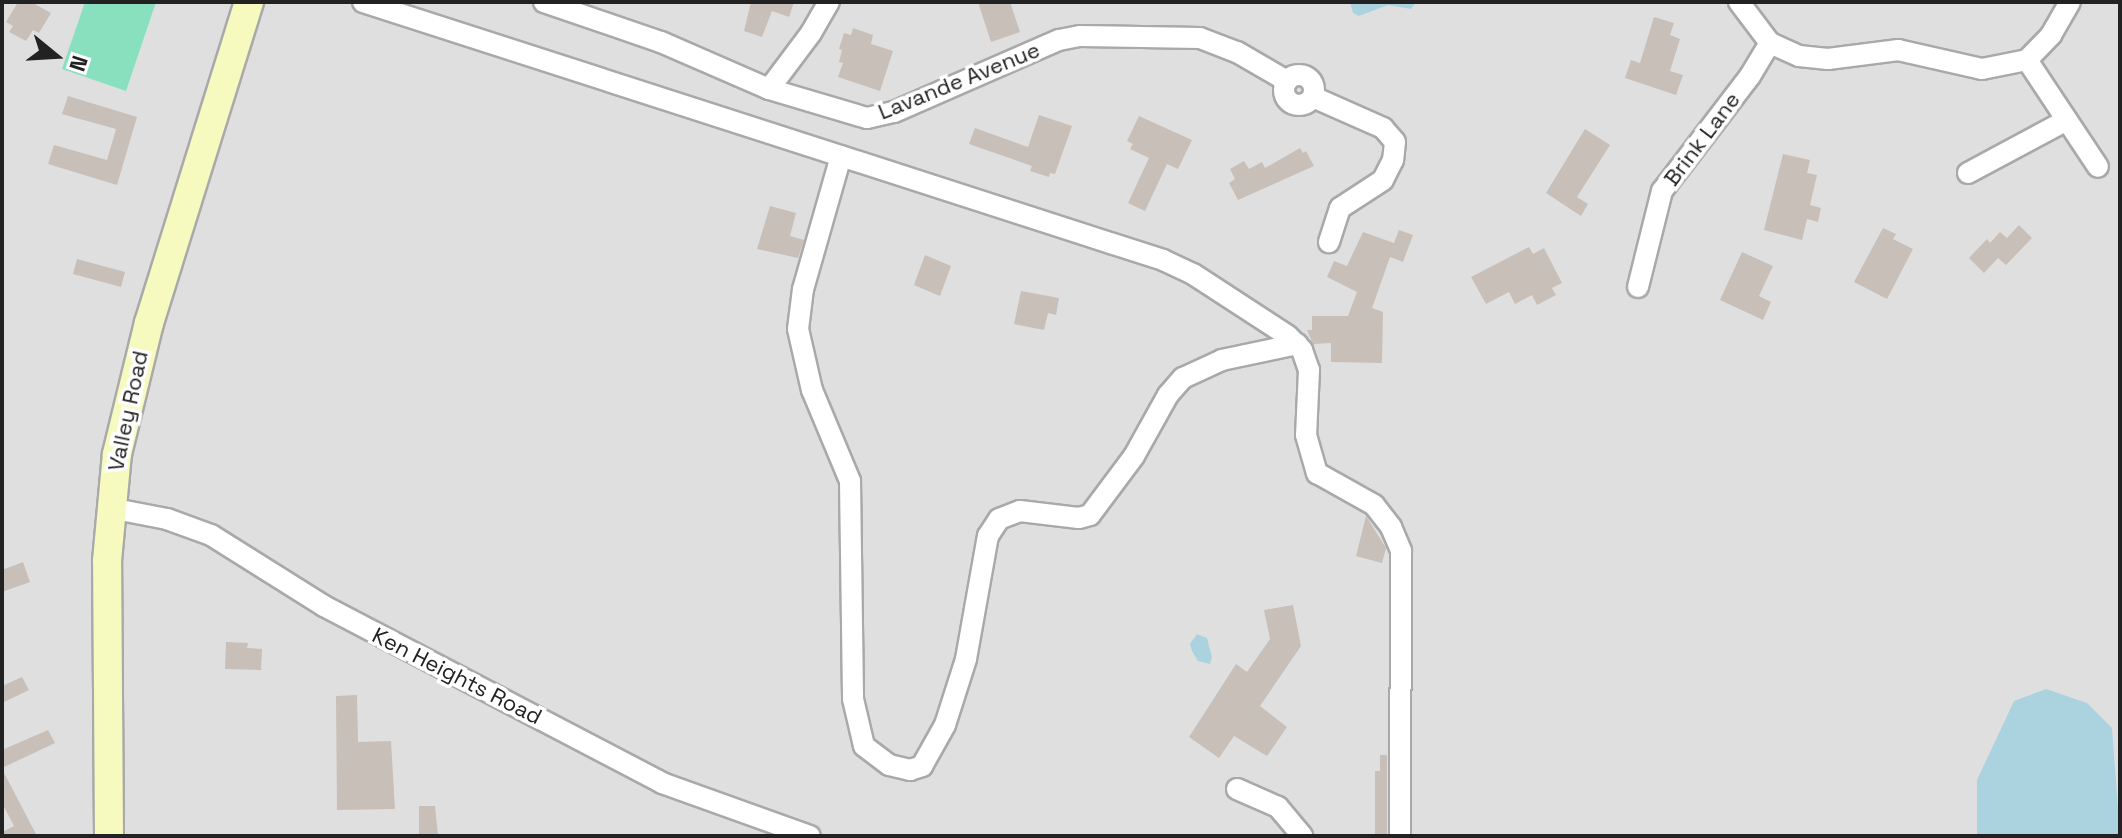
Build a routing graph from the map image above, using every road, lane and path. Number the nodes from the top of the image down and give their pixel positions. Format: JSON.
{"nodes":[{"id":1,"x":249,"y":2,"type":"edge"},
{"id":2,"x":363,"y":2,"type":"edge"},
{"id":3,"x":544,"y":2,"type":"edge"},
{"id":4,"x":829,"y":2,"type":"edge"},
{"id":5,"x":1739,"y":2,"type":"edge"},
{"id":6,"x":2070,"y":2,"type":"edge"},
{"id":7,"x":1770,"y":43,"type":"junction"},
{"id":8,"x":2027,"y":60,"type":"junction"},
{"id":9,"x":769,"y":89,"type":"junction"},
{"id":10,"x":2067,"y":120,"type":"junction"},
{"id":11,"x":841,"y":156,"type":"junction"},
{"id":12,"x":2098,"y":167,"type":"dead end"},
{"id":13,"x":1968,"y":173,"type":"dead end"},
{"id":14,"x":1329,"y":242,"type":"dead end"},
{"id":15,"x":1638,"y":287,"type":"dead end"},
{"id":16,"x":1297,"y":344,"type":"junction"},
{"id":17,"x":110,"y":508,"type":"junction"},
{"id":18,"x":1237,"y":789,"type":"dead end"},
{"id":19,"x":109,"y":836,"type":"edge"},
{"id":20,"x":810,"y":836,"type":"edge"},
{"id":21,"x":1302,"y":836,"type":"edge"},
{"id":22,"x":1400,"y":836,"type":"edge"}],
"edges":[{"from":1,"to":17,"type":"street","name":"Valley Road"},
{"from":2,"to":11,"type":"street"},
{"from":3,"to":9,"type":"street","name":"Lavande Avenue"},
{"from":4,"to":9,"type":"street"},
{"from":5,"to":7,"type":"street"},
{"from":6,"to":8,"type":"street"},
{"from":7,"to":8,"type":"street"},
{"from":7,"to":15,"type":"street","name":"Brink Lane"},
{"from":8,"to":10,"type":"street"},
{"from":9,"to":14,"type":"street","name":"Lavande Avenue"},
{"from":10,"to":12,"type":"street"},
{"from":10,"to":13,"type":"street"},
{"from":11,"to":16,"type":"street"},
{"from":11,"to":16,"type":"street"},
{"from":16,"to":22,"type":"street"},
{"from":17,"to":19,"type":"street","name":"Valley Road"},
{"from":17,"to":20,"type":"street","name":"Ken Heights Road"},
{"from":18,"to":21,"type":"street"}]}
